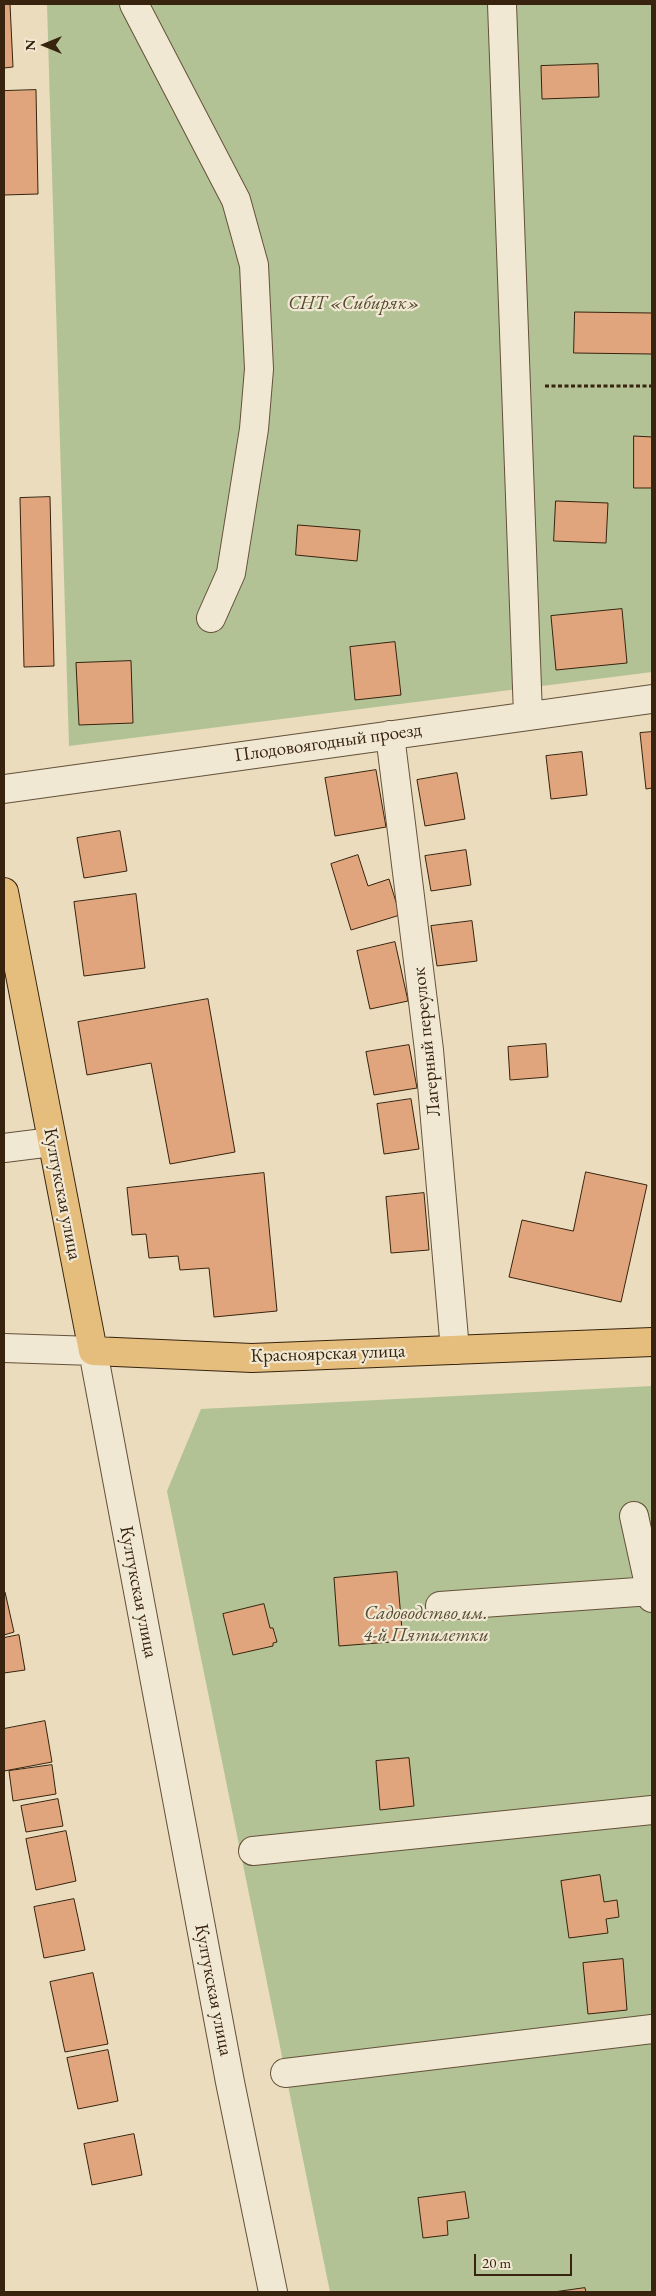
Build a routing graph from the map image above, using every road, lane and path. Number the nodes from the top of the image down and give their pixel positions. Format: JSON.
{"nodes":[{"id":1,"x":134,"y":4,"type":"edge"},
{"id":2,"x":502,"y":4,"type":"edge"},
{"id":3,"x":536,"y":386,"type":"dead end"},
{"id":4,"x":652,"y":386,"type":"edge"},
{"id":5,"x":211,"y":618,"type":"dead end"},
{"id":6,"x":652,"y":699,"type":"edge"},
{"id":7,"x":528,"y":715,"type":"junction"},
{"id":8,"x":390,"y":735,"type":"junction"},
{"id":9,"x":4,"y":788,"type":"edge"},
{"id":10,"x":4,"y":892,"type":"edge"},
{"id":11,"x":52,"y":1142,"type":"junction"},
{"id":12,"x":4,"y":1148,"type":"edge"},
{"id":13,"x":652,"y":1342,"type":"edge"},
{"id":14,"x":4,"y":1348,"type":"edge"},
{"id":15,"x":455,"y":1350,"type":"junction"},
{"id":16,"x":93,"y":1351,"type":"junction"},
{"id":17,"x":634,"y":1516,"type":"dead end"},
{"id":18,"x":652,"y":1595,"type":"edge"},
{"id":19,"x":440,"y":1606,"type":"dead end"},
{"id":20,"x":652,"y":1810,"type":"edge"},
{"id":21,"x":253,"y":1851,"type":"dead end"},
{"id":22,"x":652,"y":2029,"type":"edge"},
{"id":23,"x":285,"y":2073,"type":"dead end"},
{"id":24,"x":273,"y":2292,"type":"edge"}],
"edges":[{"from":1,"to":5,"type":"street"},
{"from":2,"to":7,"type":"street"},
{"from":3,"to":4,"type":"path"},
{"from":6,"to":7,"type":"street","name":"Плодовоягодный проезд"},
{"from":7,"to":8,"type":"street","name":"Плодовоягодный проезд"},
{"from":8,"to":9,"type":"street","name":"Плодовоягодный проезд"},
{"from":8,"to":15,"type":"street","name":"Лагерный переулок"},
{"from":10,"to":11,"type":"main road","name":"Култукская улица"},
{"from":11,"to":12,"type":"street"},
{"from":11,"to":16,"type":"main road","name":"Култукская улица"},
{"from":13,"to":15,"type":"main road","name":"Красноярская улица"},
{"from":14,"to":16,"type":"street","name":"Красноярская улица"},
{"from":15,"to":16,"type":"main road","name":"Красноярская улица"},
{"from":16,"to":24,"type":"street","name":"Култукская улица"},
{"from":17,"to":18,"type":"street"},
{"from":18,"to":19,"type":"street"},
{"from":20,"to":21,"type":"street"},
{"from":22,"to":23,"type":"street"}]}
